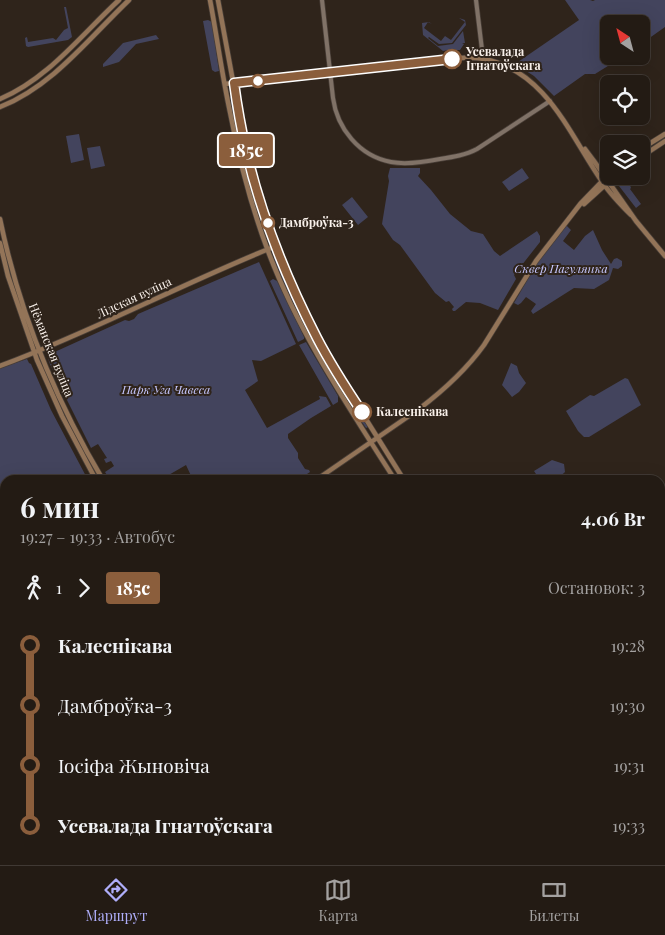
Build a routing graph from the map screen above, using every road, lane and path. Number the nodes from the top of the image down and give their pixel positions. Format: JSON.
{"nodes":[{"id":1,"x":119,"y":0,"type":"edge"},
{"id":2,"x":129,"y":0,"type":"edge"},
{"id":3,"x":210,"y":0,"type":"edge"},
{"id":4,"x":218,"y":0,"type":"edge"},
{"id":5,"x":322,"y":0,"type":"edge"},
{"id":6,"x":476,"y":0,"type":"edge"},
{"id":7,"x":89,"y":30,"type":"junction"},
{"id":8,"x":94,"y":34,"type":"junction"},
{"id":9,"x":483,"y":58,"type":"junction"},
{"id":10,"x":331,"y":72,"type":"junction"},
{"id":11,"x":234,"y":83,"type":"junction"},
{"id":12,"x":225,"y":84,"type":"junction"},
{"id":13,"x":0,"y":99,"type":"edge"},
{"id":14,"x":550,"y":101,"type":"junction"},
{"id":15,"x":0,"y":107,"type":"edge"},
{"id":16,"x":665,"y":134,"type":"edge"},
{"id":17,"x":665,"y":141,"type":"edge"},
{"id":18,"x":650,"y":143,"type":"edge"},
{"id":19,"x":650,"y":151,"type":"edge"},
{"id":20,"x":600,"y":170,"type":"edge"},
{"id":21,"x":600,"y":185,"type":"edge"},
{"id":22,"x":610,"y":185,"type":"edge"},
{"id":23,"x":0,"y":220,"type":"edge"},
{"id":24,"x":0,"y":243,"type":"edge"},
{"id":25,"x":276,"y":246,"type":"junction"},
{"id":26,"x":267,"y":249,"type":"junction"},
{"id":27,"x":5,"y":254,"type":"junction"},
{"id":28,"x":665,"y":256,"type":"edge"},
{"id":29,"x":37,"y":352,"type":"junction"},
{"id":30,"x":0,"y":366,"type":"edge"},
{"id":31,"x":378,"y":437,"type":"junction"},
{"id":32,"x":371,"y":442,"type":"junction"},
{"id":33,"x":93,"y":475,"type":"edge"},
{"id":34,"x":100,"y":475,"type":"edge"},
{"id":35,"x":323,"y":475,"type":"edge"},
{"id":36,"x":392,"y":475,"type":"edge"},
{"id":37,"x":401,"y":475,"type":"edge"}],
"edges":[{"from":1,"to":7,"type":"main road"},
{"from":2,"to":8,"type":"main road"},
{"from":3,"to":12,"type":"main road"},
{"from":4,"to":11,"type":"main road"},
{"from":5,"to":10,"type":"street"},
{"from":6,"to":9,"type":"street"},
{"from":7,"to":8,"type":"main road"},
{"from":7,"to":13,"type":"main road"},
{"from":8,"to":15,"type":"main road"},
{"from":9,"to":10,"type":"main road"},
{"from":9,"to":14,"type":"main road"},
{"from":10,"to":11,"type":"main road"},
{"from":10,"to":14,"type":"street"},
{"from":11,"to":12,"type":"main road"},
{"from":11,"to":25,"type":"main road"},
{"from":12,"to":26,"type":"main road"},
{"from":14,"to":20,"type":"main road"},
{"from":16,"to":18,"type":"main road"},
{"from":17,"to":19,"type":"main road"},
{"from":21,"to":31,"type":"main road"},
{"from":22,"to":28,"type":"main road"},
{"from":23,"to":27,"type":"main road","name":"Нёманская вуліца"},
{"from":24,"to":27,"type":"main road","name":"Нёманская вуліца"},
{"from":25,"to":26,"type":"main road","name":"Лідская вуліца"},
{"from":25,"to":31,"type":"main road"},
{"from":26,"to":29,"type":"main road","name":"Лідская вуліца"},
{"from":26,"to":32,"type":"main road"},
{"from":27,"to":29,"type":"main road","name":"Нёманская вуліца"},
{"from":29,"to":30,"type":"main road","name":"Лідская вуліца"},
{"from":29,"to":33,"type":"main road","name":"Нёманская вуліца"},
{"from":29,"to":34,"type":"main road","name":"Нёманская вуліца"},
{"from":31,"to":32,"type":"main road"},
{"from":31,"to":37,"type":"main road"},
{"from":32,"to":35,"type":"main road"},
{"from":32,"to":36,"type":"main road"}]}
